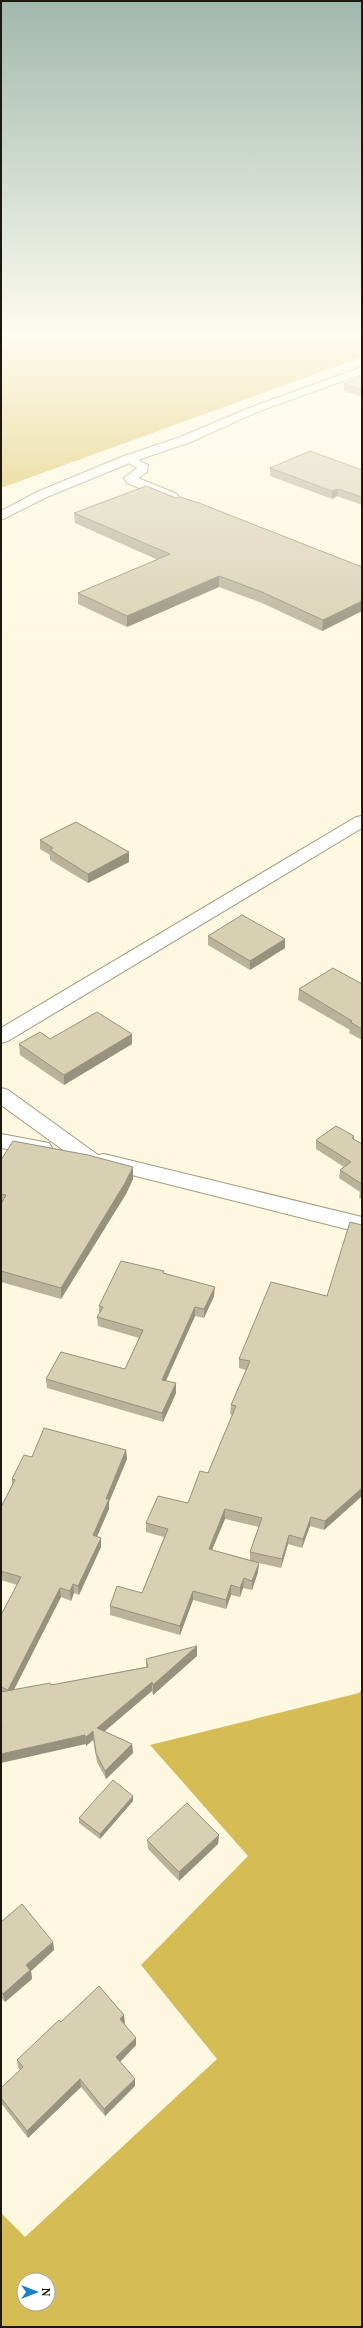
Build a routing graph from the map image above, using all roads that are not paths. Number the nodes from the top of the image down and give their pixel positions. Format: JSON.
{"nodes":[{"id":1,"x":179,"y":442,"type":"edge"},
{"id":2,"x":128,"y":458,"type":"junction"},
{"id":3,"x":182,"y":500,"type":"edge"},
{"id":4,"x":1,"y":516,"type":"edge"},
{"id":5,"x":362,"y":821,"type":"edge"},
{"id":6,"x":1,"y":1037,"type":"edge"},
{"id":7,"x":1,"y":1095,"type":"edge"},
{"id":8,"x":1,"y":1141,"type":"edge"},
{"id":9,"x":89,"y":1158,"type":"junction"},
{"id":10,"x":362,"y":1225,"type":"edge"}],
"edges":[{"from":1,"to":2,"type":"street"},
{"from":2,"to":3,"type":"street"},
{"from":2,"to":4,"type":"street"},
{"from":5,"to":6,"type":"street"},
{"from":7,"to":9,"type":"street"},
{"from":8,"to":9,"type":"street"},
{"from":9,"to":10,"type":"street"}]}
